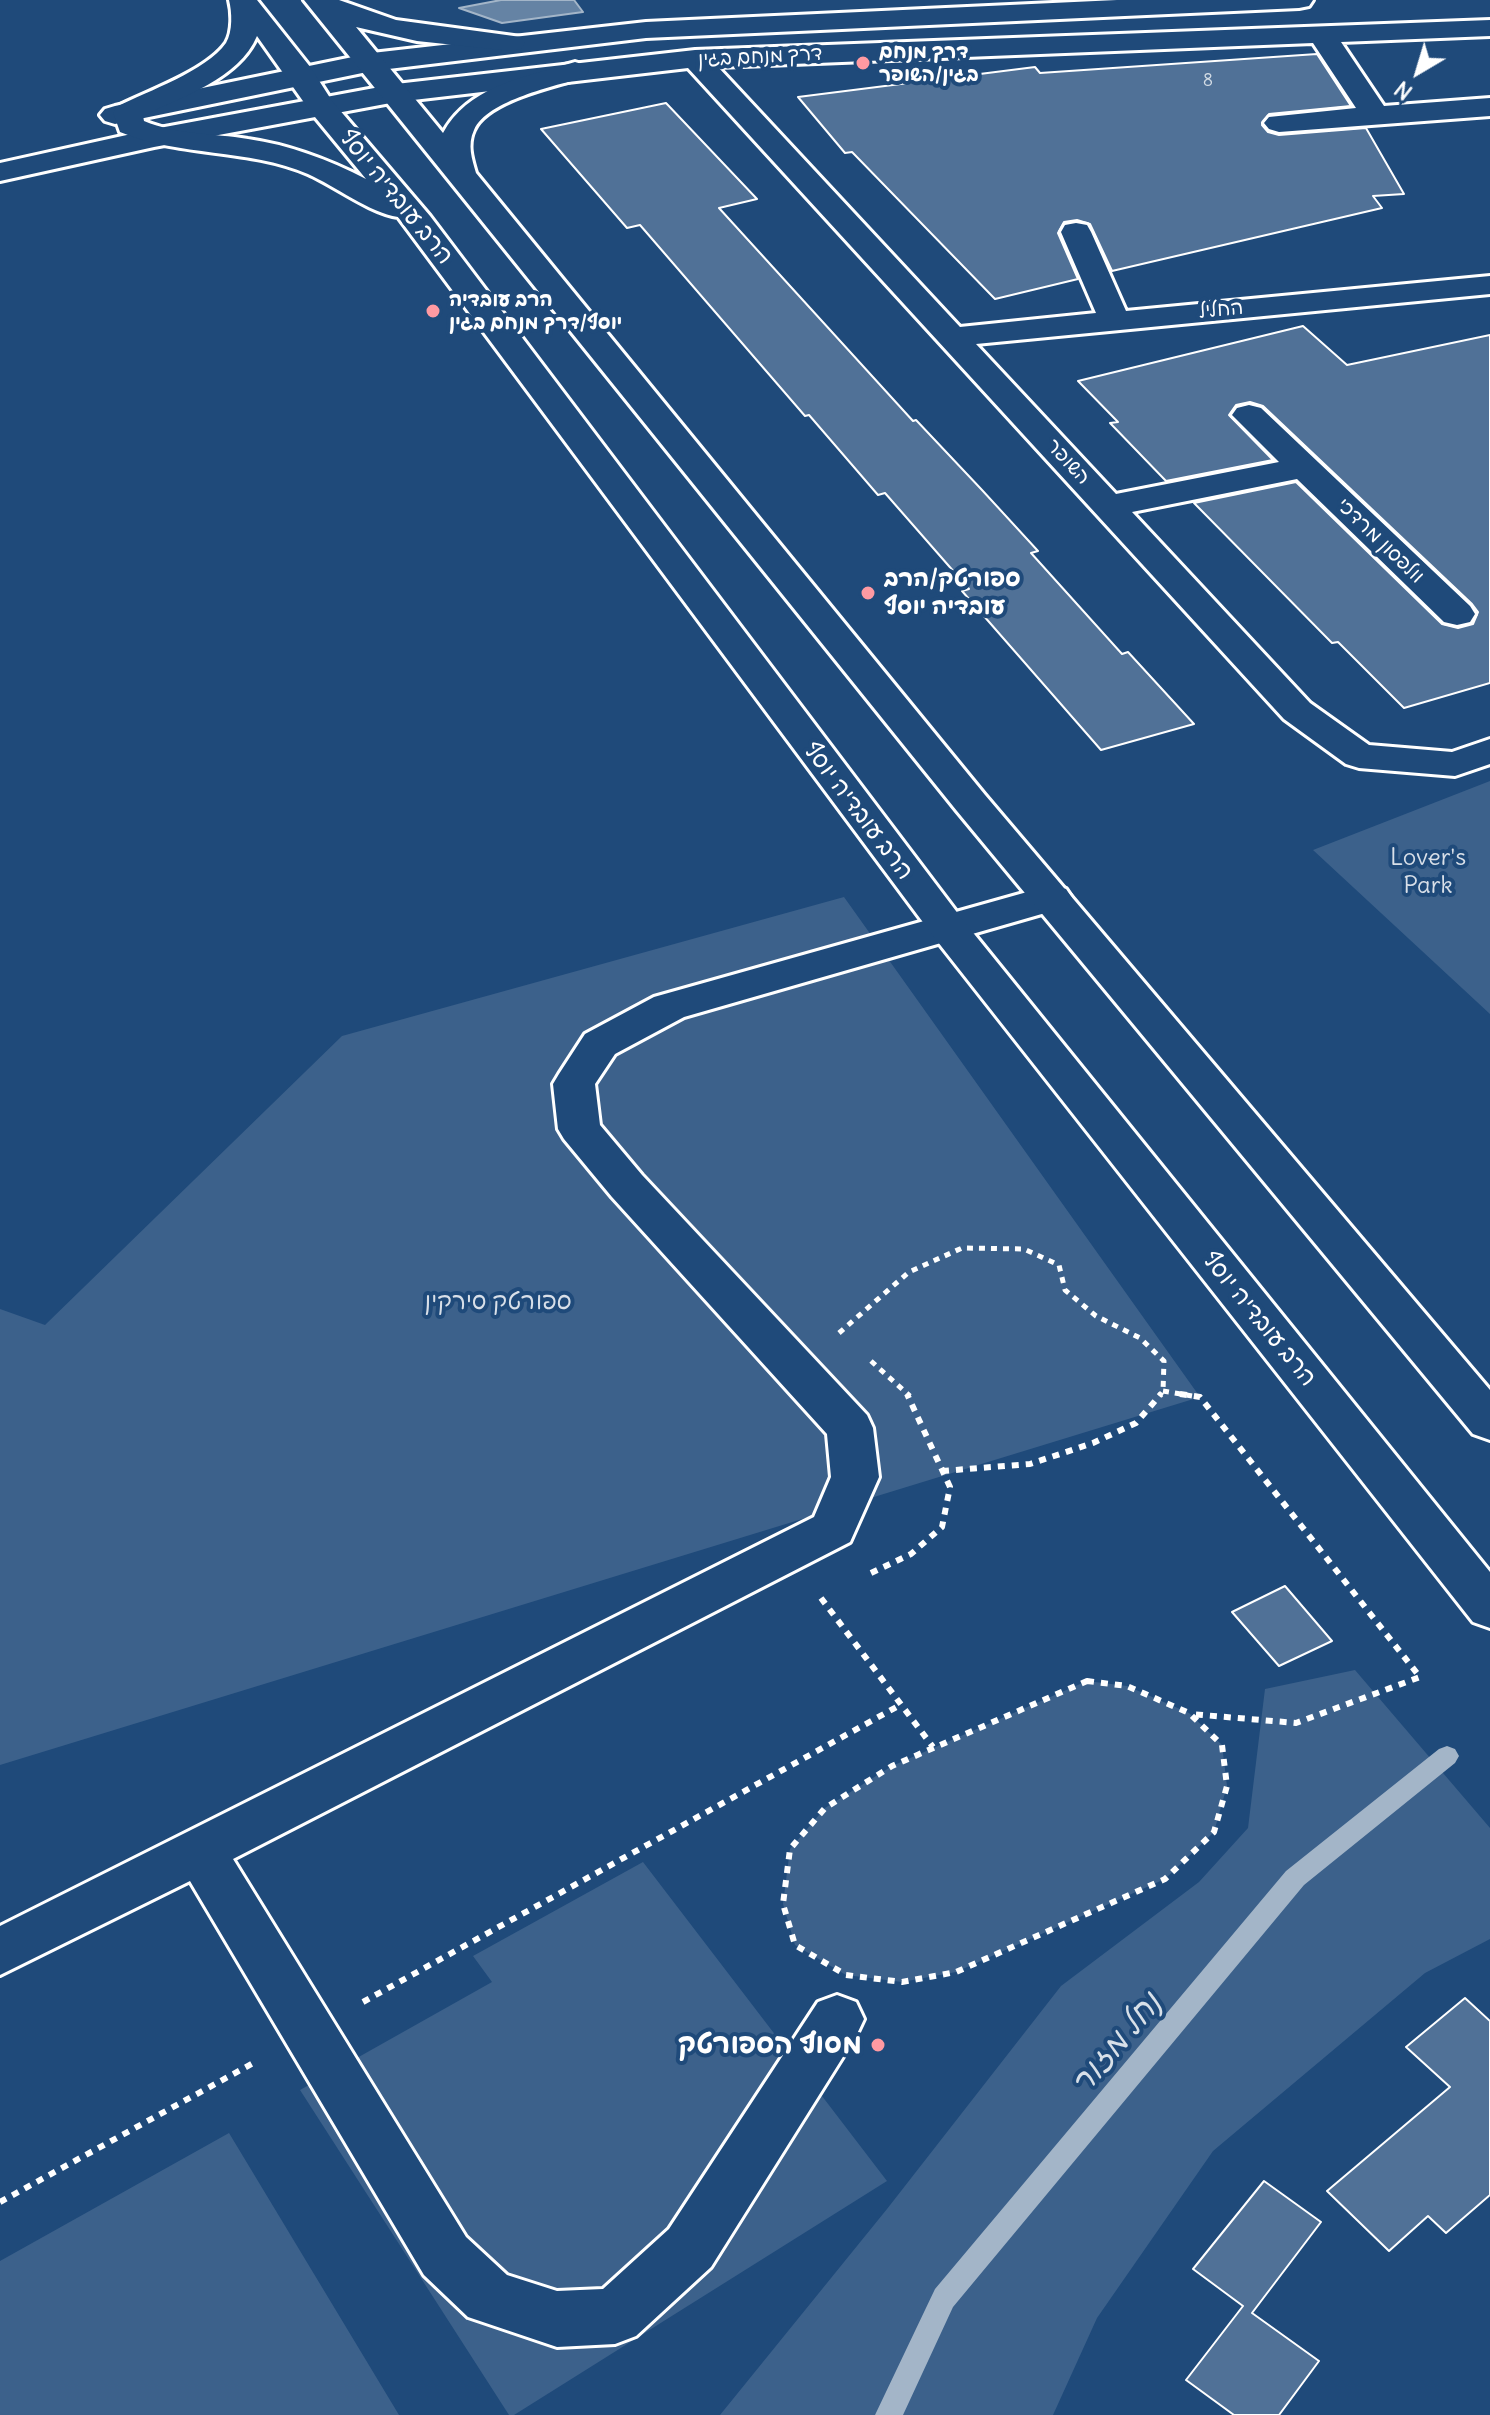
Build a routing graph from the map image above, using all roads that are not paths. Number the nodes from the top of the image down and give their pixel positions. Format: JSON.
{"nodes":[{"id":1,"x":319,"y":0,"type":"edge"},
{"id":2,"x":1299,"y":0,"type":"edge"},
{"id":3,"x":244,"y":1,"type":"edge"},
{"id":4,"x":1490,"y":28,"type":"edge"},
{"id":5,"x":1321,"y":34,"type":"junction"},
{"id":6,"x":511,"y":43,"type":"junction"},
{"id":7,"x":695,"y":59,"type":"junction"},
{"id":8,"x":372,"y":62,"type":"junction"},
{"id":9,"x":575,"y":71,"type":"junction"},
{"id":10,"x":311,"y":90,"type":"junction"},
{"id":11,"x":396,"y":93,"type":"junction"},
{"id":12,"x":1490,"y":107,"type":"edge"},
{"id":13,"x":128,"y":112,"type":"junction"},
{"id":14,"x":1375,"y":115,"type":"junction"},
{"id":15,"x":86,"y":122,"type":"dead end"},
{"id":16,"x":1279,"y":123,"type":"dead end"},
{"id":17,"x":154,"y":138,"type":"junction"},
{"id":18,"x":0,"y":172,"type":"edge"},
{"id":19,"x":461,"y":173,"type":"junction"},
{"id":20,"x":419,"y":223,"type":"junction"},
{"id":21,"x":1076,"y":232,"type":"dead end"},
{"id":22,"x":1490,"y":285,"type":"edge"},
{"id":23,"x":1115,"y":321,"type":"junction"},
{"id":24,"x":952,"y":337,"type":"junction"},
{"id":25,"x":1249,"y":415,"type":"dead end"},
{"id":26,"x":1303,"y":468,"type":"junction"},
{"id":27,"x":1108,"y":506,"type":"junction"},
{"id":28,"x":1457,"y":614,"type":"dead end"},
{"id":29,"x":1490,"y":751,"type":"edge"},
{"id":30,"x":1052,"y":898,"type":"junction"},
{"id":31,"x":948,"y":928,"type":"junction"},
{"id":32,"x":1490,"y":1422,"type":"edge"},
{"id":33,"x":1490,"y":1608,"type":"edge"},
{"id":34,"x":200,"y":1851,"type":"junction"},
{"id":35,"x":0,"y":1952,"type":"edge"},
{"id":36,"x":837,"y":2019,"type":"dead end"}],
"edges":[{"from":1,"to":6,"type":"main road"},
{"from":1,"to":8,"type":"main road"},
{"from":2,"to":6,"type":"main road","name":"דרך מנחם בגין"},
{"from":3,"to":10,"type":"main road","name":"הרב עובדיה יוסף"},
{"from":3,"to":13,"type":"main road"},
{"from":4,"to":5,"type":"main road","name":"דרך מנחם בגין"},
{"from":5,"to":7,"type":"main road","name":"דרך מנחם בגין"},
{"from":5,"to":14,"type":"main road"},
{"from":6,"to":8,"type":"main road","name":"דרך מנחם בגין"},
{"from":7,"to":9,"type":"main road","name":"דרך מנחם בגין"},
{"from":7,"to":24,"type":"main road","name":"השופר"},
{"from":8,"to":10,"type":"main road","name":"דרך מנחם בגין"},
{"from":8,"to":11,"type":"main road"},
{"from":9,"to":11,"type":"main road","name":"דרך מנחם בגין"},
{"from":9,"to":19,"type":"main road"},
{"from":10,"to":11,"type":"main road","name":"דרך מנחם בגין"},
{"from":10,"to":13,"type":"main road"},
{"from":10,"to":17,"type":"main road"},
{"from":10,"to":20,"type":"main road","name":"הרב עובדיה יוסף"},
{"from":11,"to":19,"type":"main road"},
{"from":12,"to":14,"type":"main road"},
{"from":13,"to":15,"type":"main road"},
{"from":13,"to":17,"type":"main road"},
{"from":14,"to":16,"type":"main road"},
{"from":17,"to":18,"type":"main road"},
{"from":17,"to":20,"type":"main road"},
{"from":19,"to":30,"type":"main road"},
{"from":20,"to":31,"type":"main road","name":"הרב עובדיה יוסף"},
{"from":21,"to":23,"type":"main road"},
{"from":22,"to":23,"type":"main road","name":"החליל"},
{"from":23,"to":24,"type":"main road","name":"החליל"},
{"from":24,"to":27,"type":"main road","name":"השופר"},
{"from":25,"to":26,"type":"main road","name":"וולפסון מרדכי"},
{"from":26,"to":27,"type":"main road"},
{"from":26,"to":28,"type":"main road","name":"וולפסון מרדכי"},
{"from":27,"to":29,"type":"main road","name":"השופר"},
{"from":30,"to":31,"type":"main road"},
{"from":30,"to":32,"type":"main road"},
{"from":31,"to":33,"type":"main road","name":"הרב עובדיה יוסף"},
{"from":31,"to":34,"type":"main road"},
{"from":34,"to":35,"type":"main road"},
{"from":34,"to":36,"type":"main road"}]}
